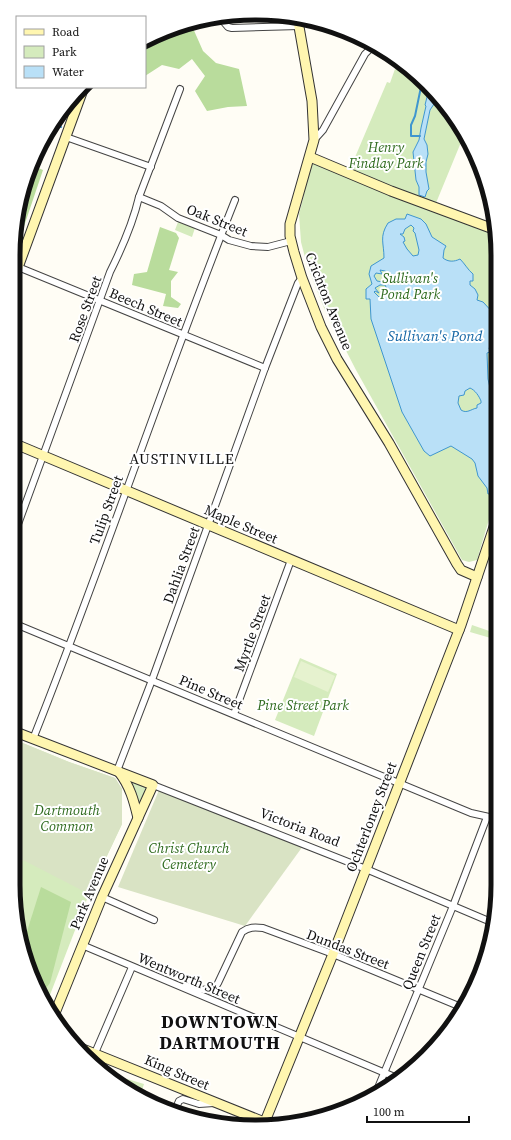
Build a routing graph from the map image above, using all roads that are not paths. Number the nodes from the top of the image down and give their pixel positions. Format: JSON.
{"nodes":[{"id":1,"x":224,"y":22,"type":"edge"},
{"id":2,"x":296,"y":24,"type":"edge"},
{"id":3,"x":298,"y":24,"type":"edge"},
{"id":4,"x":369,"y":50,"type":"edge"},
{"id":5,"x":180,"y":89,"type":"dead end"},
{"id":6,"x":80,"y":98,"type":"edge"},
{"id":7,"x":66,"y":137,"type":"junction"},
{"id":8,"x":314,"y":140,"type":"junction"},
{"id":9,"x":310,"y":157,"type":"junction"},
{"id":10,"x":151,"y":167,"type":"junction"},
{"id":11,"x":139,"y":197,"type":"junction"},
{"id":12,"x":235,"y":200,"type":"dead end"},
{"id":13,"x":489,"y":227,"type":"edge"},
{"id":14,"x":221,"y":234,"type":"junction"},
{"id":15,"x":291,"y":241,"type":"junction"},
{"id":16,"x":20,"y":262,"type":"edge"},
{"id":17,"x":20,"y":268,"type":"edge"},
{"id":18,"x":302,"y":278,"type":"junction"},
{"id":19,"x":101,"y":301,"type":"junction"},
{"id":20,"x":183,"y":336,"type":"junction"},
{"id":21,"x":265,"y":368,"type":"junction"},
{"id":22,"x":20,"y":447,"type":"edge"},
{"id":23,"x":44,"y":456,"type":"junction"},
{"id":24,"x":126,"y":490,"type":"junction"},
{"id":25,"x":20,"y":519,"type":"edge"},
{"id":26,"x":208,"y":525,"type":"junction"},
{"id":27,"x":491,"y":536,"type":"edge"},
{"id":28,"x":291,"y":560,"type":"junction"},
{"id":29,"x":477,"y":577,"type":"junction"},
{"id":30,"x":20,"y":626,"type":"edge"},
{"id":31,"x":458,"y":630,"type":"junction"},
{"id":32,"x":69,"y":647,"type":"junction"},
{"id":33,"x":152,"y":680,"type":"junction"},
{"id":34,"x":234,"y":714,"type":"junction"},
{"id":35,"x":20,"y":734,"type":"edge"},
{"id":36,"x":33,"y":739,"type":"junction"},
{"id":37,"x":118,"y":772,"type":"junction"},
{"id":38,"x":400,"y":783,"type":"junction"},
{"id":39,"x":154,"y":786,"type":"junction"},
{"id":40,"x":487,"y":817,"type":"junction"},
{"id":41,"x":138,"y":818,"type":"junction"},
{"id":42,"x":491,"y":818,"type":"edge"},
{"id":43,"x":366,"y":868,"type":"junction"},
{"id":44,"x":102,"y":897,"type":"junction"},
{"id":45,"x":452,"y":906,"type":"junction"},
{"id":46,"x":154,"y":920,"type":"dead end"},
{"id":47,"x":488,"y":921,"type":"edge"},
{"id":48,"x":82,"y":946,"type":"junction"},
{"id":49,"x":333,"y":954,"type":"junction"},
{"id":50,"x":132,"y":967,"type":"junction"},
{"id":51,"x":177,"y":986,"type":"junction"},
{"id":52,"x":418,"y":989,"type":"junction"},
{"id":53,"x":457,"y":1005,"type":"edge"},
{"id":54,"x":56,"y":1009,"type":"edge"},
{"id":55,"x":300,"y":1037,"type":"junction"},
{"id":56,"x":89,"y":1051,"type":"edge"},
{"id":57,"x":95,"y":1053,"type":"junction"},
{"id":58,"x":385,"y":1072,"type":"junction"},
{"id":59,"x":392,"y":1076,"type":"edge"},
{"id":60,"x":380,"y":1084,"type":"edge"},
{"id":61,"x":215,"y":1103,"type":"junction"},
{"id":62,"x":177,"y":1107,"type":"edge"},
{"id":63,"x":268,"y":1119,"type":"edge"},
{"id":64,"x":256,"y":1120,"type":"edge"}],
"edges":[{"from":1,"to":2,"type":"street"},
{"from":3,"to":8,"type":"street","name":"Crichton Avenue"},
{"from":4,"to":8,"type":"street"},
{"from":5,"to":10,"type":"street","name":"Rose Street"},
{"from":6,"to":7,"type":"street"},
{"from":7,"to":10,"type":"street"},
{"from":7,"to":16,"type":"street"},
{"from":8,"to":9,"type":"street","name":"Crichton Avenue"},
{"from":9,"to":13,"type":"street"},
{"from":9,"to":15,"type":"street","name":"Crichton Avenue"},
{"from":10,"to":11,"type":"street","name":"Rose Street"},
{"from":11,"to":14,"type":"street","name":"Oak Street"},
{"from":11,"to":19,"type":"street","name":"Rose Street"},
{"from":12,"to":14,"type":"street","name":"Tulip Street"},
{"from":14,"to":15,"type":"street","name":"Oak Street"},
{"from":14,"to":20,"type":"street","name":"Tulip Street"},
{"from":15,"to":18,"type":"street","name":"Crichton Avenue"},
{"from":17,"to":19,"type":"street","name":"Beech Street"},
{"from":18,"to":21,"type":"street","name":"Dahlia Street"},
{"from":18,"to":29,"type":"street","name":"Crichton Avenue"},
{"from":19,"to":20,"type":"street","name":"Beech Street"},
{"from":19,"to":23,"type":"street","name":"Rose Street"},
{"from":20,"to":21,"type":"street","name":"Beech Street"},
{"from":20,"to":24,"type":"street","name":"Tulip Street"},
{"from":21,"to":26,"type":"street","name":"Dahlia Street"},
{"from":22,"to":23,"type":"street","name":"Maple Street"},
{"from":23,"to":24,"type":"street","name":"Maple Street"},
{"from":23,"to":25,"type":"street","name":"Rose Street"},
{"from":24,"to":26,"type":"street","name":"Maple Street"},
{"from":24,"to":32,"type":"street","name":"Tulip Street"},
{"from":26,"to":28,"type":"street","name":"Maple Street"},
{"from":26,"to":33,"type":"street","name":"Dahlia Street"},
{"from":27,"to":29,"type":"street","name":"Ochterloney Street"},
{"from":28,"to":31,"type":"street","name":"Maple Street"},
{"from":28,"to":34,"type":"street","name":"Myrtle Street"},
{"from":29,"to":31,"type":"street","name":"Ochterloney Street"},
{"from":30,"to":32,"type":"street","name":"Pine Street"},
{"from":31,"to":38,"type":"street","name":"Ochterloney Street"},
{"from":32,"to":33,"type":"street","name":"Pine Street"},
{"from":32,"to":36,"type":"street","name":"Tulip Street"},
{"from":33,"to":34,"type":"street","name":"Pine Street"},
{"from":33,"to":37,"type":"street","name":"Dahlia Street"},
{"from":34,"to":38,"type":"street","name":"Pine Street"},
{"from":35,"to":36,"type":"street","name":"Victoria Road"},
{"from":36,"to":37,"type":"street","name":"Victoria Road"},
{"from":37,"to":39,"type":"street","name":"Victoria Road"},
{"from":37,"to":41,"type":"street"},
{"from":38,"to":40,"type":"street","name":"Pine Street"},
{"from":38,"to":43,"type":"street","name":"Ochterloney Street"},
{"from":39,"to":41,"type":"street","name":"Park Avenue"},
{"from":39,"to":43,"type":"street","name":"Victoria Road"},
{"from":40,"to":42,"type":"street","name":"Pine Street"},
{"from":40,"to":45,"type":"street","name":"Queen Street"},
{"from":41,"to":44,"type":"street","name":"Park Avenue"},
{"from":43,"to":45,"type":"street","name":"Victoria Road"},
{"from":43,"to":49,"type":"street","name":"Ochterloney Street"},
{"from":44,"to":46,"type":"street"},
{"from":44,"to":48,"type":"street","name":"Park Avenue"},
{"from":45,"to":47,"type":"street","name":"Victoria Road"},
{"from":45,"to":52,"type":"street","name":"Queen Street"},
{"from":48,"to":50,"type":"street","name":"Wentworth Street"},
{"from":48,"to":54,"type":"street","name":"Park Avenue"},
{"from":49,"to":51,"type":"street","name":"Dundas Street"},
{"from":49,"to":52,"type":"street","name":"Dundas Street"},
{"from":49,"to":55,"type":"street","name":"Ochterloney Street"},
{"from":50,"to":51,"type":"street","name":"Wentworth Street"},
{"from":50,"to":57,"type":"street"},
{"from":51,"to":55,"type":"street","name":"Wentworth Street"},
{"from":52,"to":53,"type":"street","name":"Dundas Street"},
{"from":52,"to":58,"type":"street","name":"Queen Street"},
{"from":55,"to":58,"type":"street","name":"Wentworth Street"},
{"from":55,"to":63,"type":"street","name":"Ochterloney Street"},
{"from":56,"to":57,"type":"street","name":"King Street"},
{"from":57,"to":61,"type":"street","name":"King Street"},
{"from":58,"to":59,"type":"street","name":"Wentworth Street"},
{"from":58,"to":60,"type":"street","name":"Queen Street"},
{"from":61,"to":62,"type":"street"},
{"from":61,"to":64,"type":"street","name":"King Street"}]}
